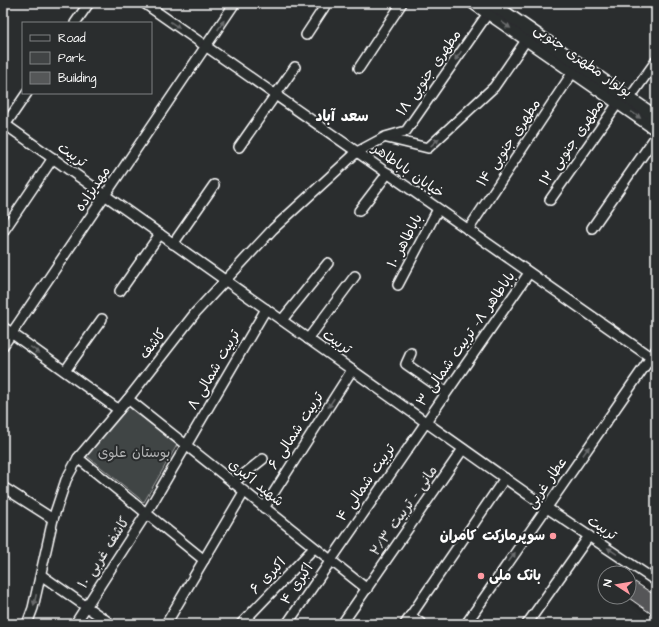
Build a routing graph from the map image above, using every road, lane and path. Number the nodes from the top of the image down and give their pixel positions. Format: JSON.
{"nodes":[{"id":1,"x":89,"y":3,"type":"edge"},
{"id":2,"x":144,"y":3,"type":"edge"},
{"id":3,"x":235,"y":3,"type":"edge"},
{"id":4,"x":327,"y":3,"type":"edge"},
{"id":5,"x":402,"y":3,"type":"edge"},
{"id":6,"x":474,"y":3,"type":"edge"},
{"id":7,"x":492,"y":6,"type":"edge"},
{"id":8,"x":76,"y":22,"type":"edge"},
{"id":9,"x":306,"y":35,"type":"dead end"},
{"id":10,"x":527,"y":40,"type":"junction"},
{"id":11,"x":206,"y":47,"type":"junction"},
{"id":12,"x":656,"y":61,"type":"edge"},
{"id":13,"x":295,"y":67,"type":"dead end"},
{"id":14,"x":359,"y":68,"type":"dead end"},
{"id":15,"x":573,"y":72,"type":"junction"},
{"id":16,"x":26,"y":94,"type":"edge"},
{"id":17,"x":275,"y":95,"type":"junction"},
{"id":18,"x":624,"y":101,"type":"junction"},
{"id":19,"x":656,"y":117,"type":"edge"},
{"id":20,"x":4,"y":125,"type":"edge"},
{"id":21,"x":656,"y":129,"type":"edge"},
{"id":22,"x":656,"y":136,"type":"edge"},
{"id":23,"x":385,"y":137,"type":"junction"},
{"id":24,"x":239,"y":147,"type":"dead end"},
{"id":25,"x":357,"y":152,"type":"junction"},
{"id":26,"x":53,"y":158,"type":"junction"},
{"id":27,"x":388,"y":174,"type":"junction"},
{"id":28,"x":214,"y":185,"type":"dead end"},
{"id":29,"x":106,"y":196,"type":"junction"},
{"id":30,"x":550,"y":200,"type":"dead end"},
{"id":31,"x":438,"y":209,"type":"junction"},
{"id":32,"x":359,"y":211,"type":"dead end"},
{"id":33,"x":592,"y":228,"type":"dead end"},
{"id":34,"x":468,"y":230,"type":"junction"},
{"id":35,"x":3,"y":232,"type":"edge"},
{"id":36,"x":160,"y":234,"type":"junction"},
{"id":37,"x":173,"y":244,"type":"junction"},
{"id":38,"x":328,"y":262,"type":"dead end"},
{"id":39,"x":529,"y":273,"type":"junction"},
{"id":40,"x":355,"y":276,"type":"dead end"},
{"id":41,"x":225,"y":280,"type":"junction"},
{"id":42,"x":398,"y":286,"type":"dead end"},
{"id":43,"x":120,"y":291,"type":"dead end"},
{"id":44,"x":266,"y":309,"type":"junction"},
{"id":45,"x":102,"y":319,"type":"dead end"},
{"id":46,"x":282,"y":320,"type":"junction"},
{"id":47,"x":3,"y":327,"type":"edge"},
{"id":48,"x":12,"y":334,"type":"junction"},
{"id":49,"x":308,"y":339,"type":"junction"},
{"id":50,"x":3,"y":346,"type":"edge"},
{"id":51,"x":411,"y":353,"type":"dead end"},
{"id":52,"x":654,"y":356,"type":"edge"},
{"id":53,"x":352,"y":370,"type":"junction"},
{"id":54,"x":65,"y":371,"type":"junction"},
{"id":55,"x":446,"y":392,"type":"junction"},
{"id":56,"x":128,"y":399,"type":"junction"},
{"id":57,"x":119,"y":410,"type":"junction"},
{"id":58,"x":426,"y":422,"type":"junction"},
{"id":59,"x":186,"y":446,"type":"junction"},
{"id":60,"x":463,"y":449,"type":"junction"},
{"id":61,"x":78,"y":458,"type":"junction"},
{"id":62,"x":263,"y":459,"type":"dead end"},
{"id":63,"x":505,"y":478,"type":"junction"},
{"id":64,"x":233,"y":483,"type":"junction"},
{"id":65,"x":3,"y":487,"type":"edge"},
{"id":66,"x":244,"y":492,"type":"junction"},
{"id":67,"x":264,"y":508,"type":"junction"},
{"id":68,"x":547,"y":508,"type":"junction"},
{"id":69,"x":146,"y":514,"type":"junction"},
{"id":70,"x":53,"y":519,"type":"junction"},
{"id":71,"x":589,"y":536,"type":"junction"},
{"id":72,"x":314,"y":548,"type":"junction"},
{"id":73,"x":204,"y":560,"type":"junction"},
{"id":74,"x":330,"y":560,"type":"junction"},
{"id":75,"x":40,"y":575,"type":"junction"},
{"id":76,"x":656,"y":581,"type":"edge"},
{"id":77,"x":367,"y":589,"type":"junction"},
{"id":78,"x":86,"y":607,"type":"junction"},
{"id":79,"x":410,"y":616,"type":"junction"},
{"id":80,"x":27,"y":624,"type":"edge"},
{"id":81,"x":74,"y":624,"type":"edge"},
{"id":82,"x":111,"y":624,"type":"edge"},
{"id":83,"x":166,"y":624,"type":"edge"},
{"id":84,"x":242,"y":624,"type":"edge"},
{"id":85,"x":287,"y":624,"type":"edge"},
{"id":86,"x":342,"y":624,"type":"edge"},
{"id":87,"x":405,"y":624,"type":"edge"},
{"id":88,"x":422,"y":624,"type":"edge"},
{"id":89,"x":466,"y":624,"type":"edge"},
{"id":90,"x":527,"y":624,"type":"edge"}],
"edges":[{"from":1,"to":8,"type":"street"},
{"from":2,"to":11,"type":"street","name":"خیابان باباطاهر","one_way":true},
{"from":11,"to":3,"type":"street","name":"مهدیزاده","one_way":true},
{"from":4,"to":9,"type":"street"},
{"from":5,"to":14,"type":"street"},
{"from":6,"to":7,"type":"main road","name":"بولوار مطهری جنوبی"},
{"from":7,"to":10,"type":"main road","name":"بولوار مطهری جنوبی","one_way":true},
{"from":7,"to":18,"type":"main road","name":"بولوار مطهری جنوبی"},
{"from":7,"to":23,"type":"street","name":"مطهری جنوبی ۱۸","one_way":true},
{"from":10,"to":15,"type":"main road","name":"بولوار مطهری جنوبی"},
{"from":23,"to":10,"type":"street","one_way":true},
{"from":11,"to":17,"type":"street","name":"خیابان باباطاهر"},
{"from":11,"to":29,"type":"street","name":"مهدیزاده"},
{"from":12,"to":18,"type":"street","name":"مطهری جنوبی ۱۲"},
{"from":13,"to":17,"type":"street"},
{"from":15,"to":18,"type":"main road","name":"بولوار مطهری جنوبی"},
{"from":15,"to":34,"type":"street","name":"مطهری جنوبی ۱۴"},
{"from":16,"to":20,"type":"street"},
{"from":17,"to":24,"type":"street"},
{"from":17,"to":25,"type":"street","name":"خیابان باباطاهر"},
{"from":18,"to":19,"type":"main road","name":"بولوار مطهری جنوبی"},
{"from":18,"to":21,"type":"main road","name":"بولوار مطهری جنوبی","one_way":true},
{"from":18,"to":30,"type":"street","name":"مطهری جنوبی ۱۲"},
{"from":20,"to":26,"type":"street","name":"تربیت"},
{"from":22,"to":33,"type":"street"},
{"from":23,"to":25,"type":"street","name":"کاشف"},
{"from":25,"to":27,"type":"street","name":"خیابان باباطاهر"},
{"from":25,"to":41,"type":"street","name":"کاشف"},
{"from":26,"to":29,"type":"street","name":"تربیت"},
{"from":26,"to":35,"type":"street"},
{"from":27,"to":31,"type":"street","name":"خیابان باباطاهر"},
{"from":27,"to":32,"type":"street"},
{"from":28,"to":37,"type":"street"},
{"from":29,"to":36,"type":"street","name":"تربیت"},
{"from":29,"to":48,"type":"street","name":"مهدیزاده"},
{"from":31,"to":34,"type":"street","name":"خیابان باباطاهر"},
{"from":31,"to":42,"type":"street","name":"باباطاهر ۱۰"},
{"from":34,"to":39,"type":"street","name":"خیابان باباطاهر"},
{"from":36,"to":37,"type":"street","name":"تربیت"},
{"from":36,"to":43,"type":"street"},
{"from":37,"to":41,"type":"street","name":"تربیت"},
{"from":38,"to":46,"type":"street"},
{"from":39,"to":52,"type":"street","name":"خیابان باباطاهر"},
{"from":39,"to":55,"type":"street","name":"باباطاهر ۸- تربیت شمالی ۳"},
{"from":40,"to":49,"type":"street"},
{"from":41,"to":44,"type":"street","name":"تربیت"},
{"from":41,"to":56,"type":"street","name":"کاشف"},
{"from":44,"to":46,"type":"street","name":"تربیت"},
{"from":44,"to":59,"type":"street","name":"تربیت شمالی ۸"},
{"from":45,"to":54,"type":"street"},
{"from":46,"to":49,"type":"street","name":"تربیت"},
{"from":47,"to":48,"type":"street"},
{"from":48,"to":50,"type":"street","name":"مهدیزاده"},
{"from":48,"to":54,"type":"street","one_way":true},
{"from":49,"to":53,"type":"street","name":"تربیت"},
{"from":51,"to":55,"type":"street"},
{"from":68,"to":52,"type":"street","name":"عطار غربی","one_way":true},
{"from":53,"to":58,"type":"street","name":"تربیت"},
{"from":53,"to":67,"type":"street","name":"تربیت شمالی ۶","one_way":true},
{"from":54,"to":57,"type":"street"},
{"from":55,"to":58,"type":"street","name":"باباطاهر ۸- تربیت شمالی ۳"},
{"from":56,"to":57,"type":"street","name":"کاشف"},
{"from":56,"to":59,"type":"street","name":"شهید اکبری"},
{"from":57,"to":61,"type":"street","name":"کاشف"},
{"from":58,"to":60,"type":"street","name":"تربیت"},
{"from":58,"to":74,"type":"street","name":"تربیت شمالی ۴"},
{"from":59,"to":64,"type":"street","name":"شهید اکبری"},
{"from":59,"to":69,"type":"street","name":"تربیت شمالی ۸"},
{"from":60,"to":63,"type":"street","name":"تربیت"},
{"from":60,"to":77,"type":"street","name":"مانی - تربیت ۲/۳"},
{"from":61,"to":69,"type":"street","name":"کاشف غربی ۱۰"},
{"from":61,"to":70,"type":"street","name":"کاشف"},
{"from":62,"to":64,"type":"street"},
{"from":63,"to":68,"type":"street","name":"تربیت"},
{"from":63,"to":79,"type":"street"},
{"from":64,"to":66,"type":"street","name":"شهید اکبری"},
{"from":65,"to":70,"type":"street"},
{"from":66,"to":67,"type":"street","name":"شهید اکبری"},
{"from":66,"to":73,"type":"street"},
{"from":67,"to":72,"type":"street","name":"شهید اکبری"},
{"from":68,"to":71,"type":"street","name":"تربیت"},
{"from":89,"to":68,"type":"street","name":"عطار غربی","one_way":true},
{"from":69,"to":73,"type":"street","name":"کاشف غربی ۱۰"},
{"from":69,"to":78,"type":"street","name":"کاشف غربی ۱۰"},
{"from":70,"to":75,"type":"street","name":"کاشف"},
{"from":76,"to":71,"type":"street","name":"تربیت","one_way":true},
{"from":71,"to":90,"type":"street"},
{"from":72,"to":74,"type":"street","name":"شهید اکبری"},
{"from":72,"to":84,"type":"street","name":"اکبری ۶"},
{"from":73,"to":83,"type":"street"},
{"from":74,"to":77,"type":"street","name":"شهید اکبری"},
{"from":74,"to":85,"type":"street","name":"اکبری ۴"},
{"from":75,"to":78,"type":"street"},
{"from":75,"to":80,"type":"street","name":"کاشف","one_way":true},
{"from":77,"to":86,"type":"street","name":"مانی - تربیت ۲/۳"},
{"from":78,"to":81,"type":"street","name":"کاشف غربی ۱۰"},
{"from":78,"to":82,"type":"street"},
{"from":79,"to":87,"type":"street"},
{"from":79,"to":88,"type":"street"}]}
